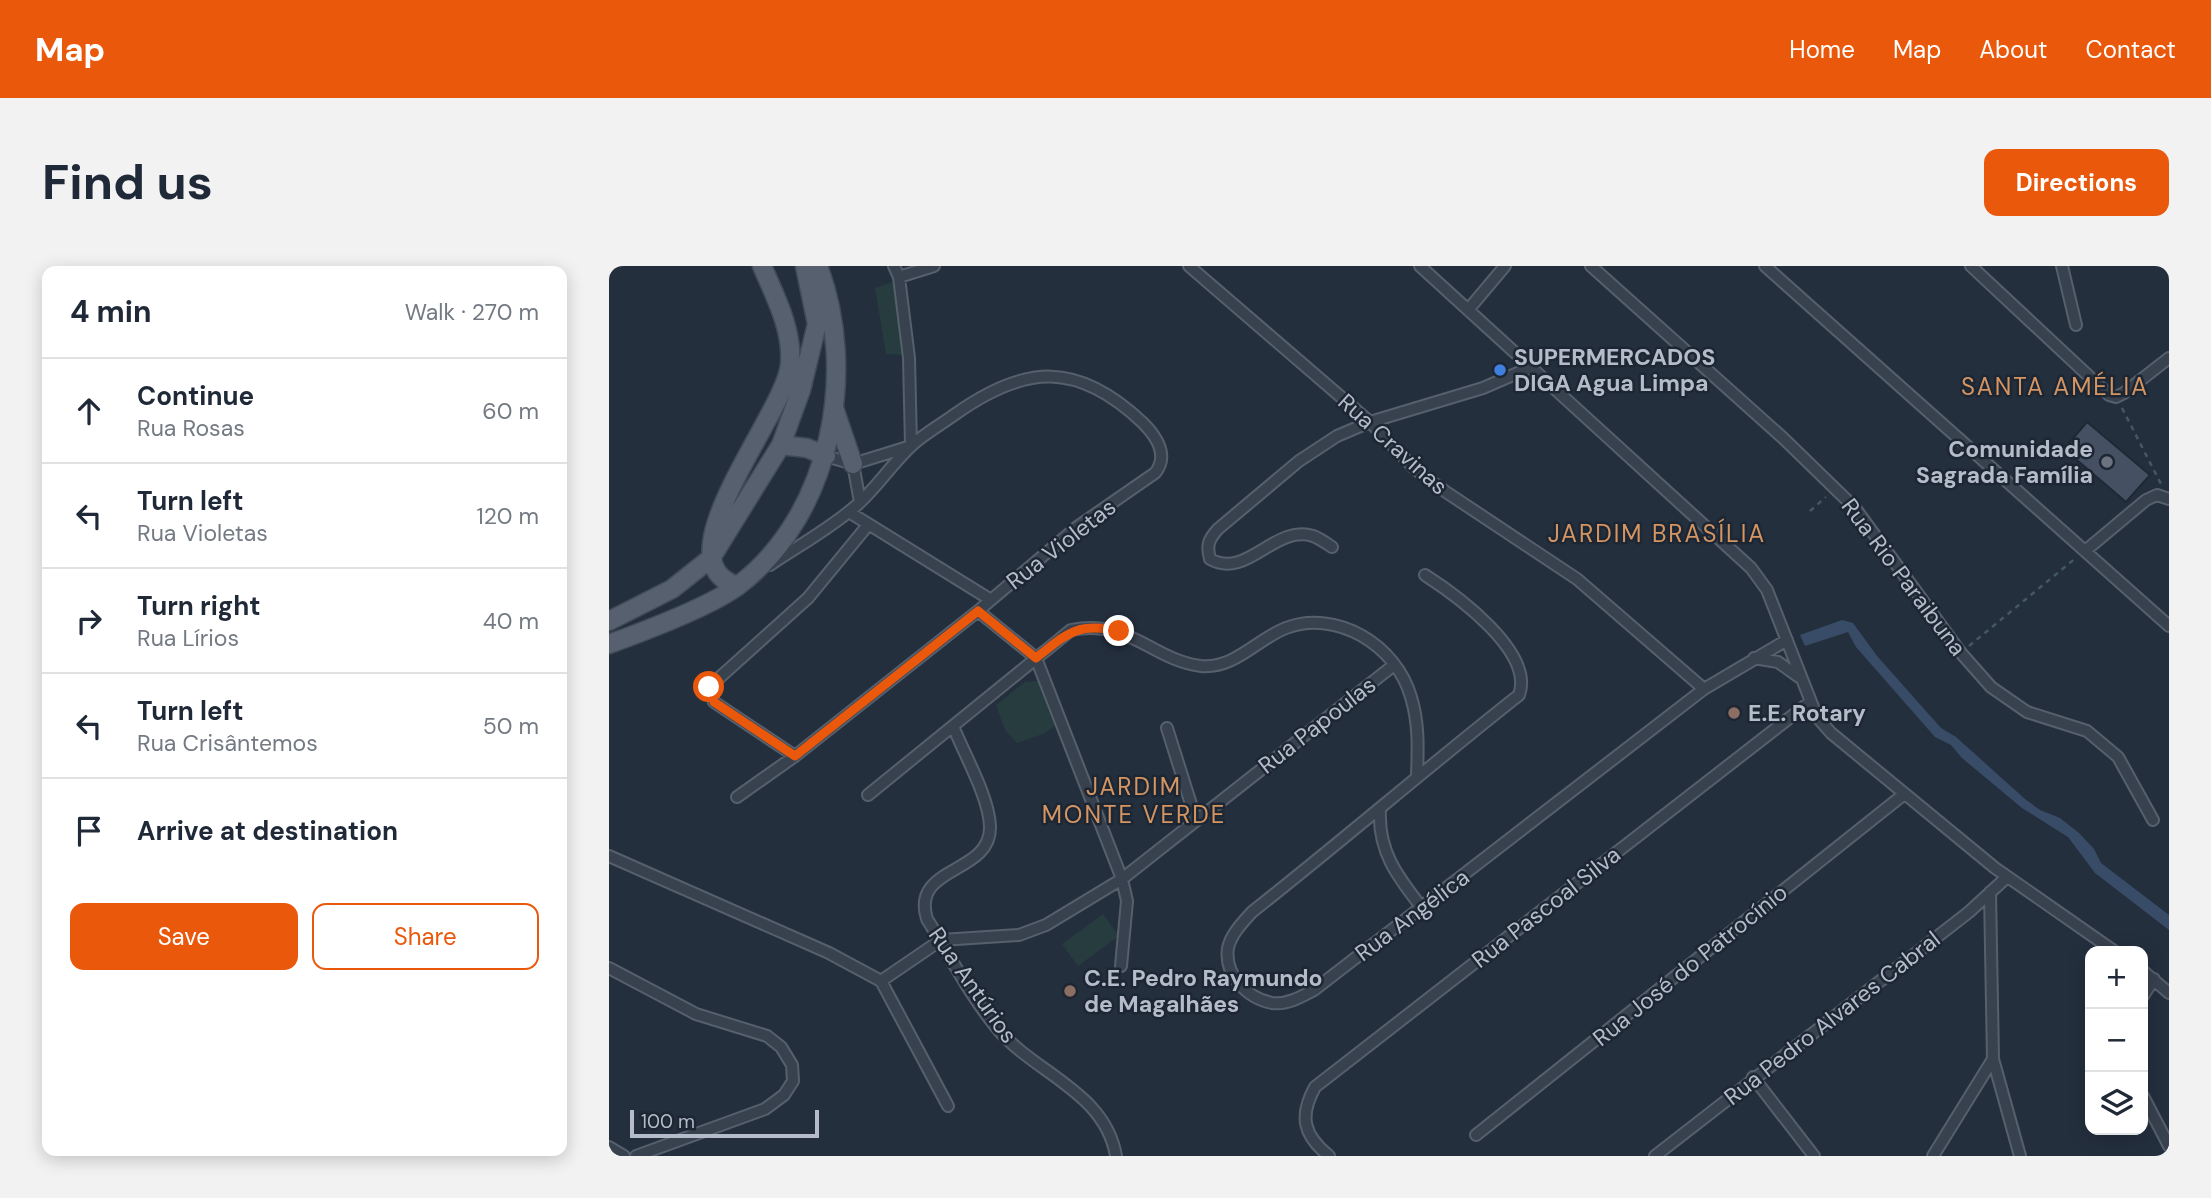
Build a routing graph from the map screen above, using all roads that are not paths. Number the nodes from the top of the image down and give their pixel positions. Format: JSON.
{"nodes":[{"id":1,"x":762,"y":266,"type":"edge"},
{"id":2,"x":806,"y":266,"type":"edge"},
{"id":3,"x":818,"y":266,"type":"edge"},
{"id":4,"x":894,"y":266,"type":"edge"},
{"id":5,"x":933,"y":266,"type":"edge"},
{"id":6,"x":1189,"y":266,"type":"edge"},
{"id":7,"x":1420,"y":266,"type":"edge"},
{"id":8,"x":1505,"y":266,"type":"edge"},
{"id":9,"x":1591,"y":266,"type":"edge"},
{"id":10,"x":1765,"y":266,"type":"edge"},
{"id":11,"x":1971,"y":266,"type":"edge"},
{"id":12,"x":2062,"y":266,"type":"edge"},
{"id":13,"x":899,"y":278,"type":"junction"},
{"id":14,"x":1468,"y":310,"type":"junction"},
{"id":15,"x":2076,"y":325,"type":"dead end"},
{"id":16,"x":813,"y":346,"type":"junction"},
{"id":17,"x":2169,"y":358,"type":"edge"},
{"id":18,"x":1529,"y":368,"type":"junction"},
{"id":19,"x":833,"y":405,"type":"junction"},
{"id":20,"x":768,"y":421,"type":"junction"},
{"id":21,"x":1370,"y":422,"type":"junction"},
{"id":22,"x":781,"y":445,"type":"junction"},
{"id":23,"x":911,"y":446,"type":"junction"},
{"id":24,"x":826,"y":456,"type":"junction"},
{"id":25,"x":853,"y":464,"type":"junction"},
{"id":26,"x":2169,"y":499,"type":"edge"},
{"id":27,"x":860,"y":502,"type":"junction"},
{"id":28,"x":849,"y":512,"type":"junction"},
{"id":29,"x":868,"y":525,"type":"junction"},
{"id":30,"x":1332,"y":547,"type":"dead end"},
{"id":31,"x":2085,"y":551,"type":"junction"},
{"id":32,"x":711,"y":558,"type":"junction"},
{"id":33,"x":1425,"y":575,"type":"dead end"},
{"id":34,"x":738,"y":586,"type":"junction"},
{"id":35,"x":991,"y":600,"type":"junction"},
{"id":36,"x":978,"y":611,"type":"junction"},
{"id":37,"x":609,"y":621,"type":"edge"},
{"id":38,"x":2169,"y":626,"type":"edge"},
{"id":39,"x":1787,"y":639,"type":"junction"},
{"id":40,"x":609,"y":644,"type":"edge"},
{"id":41,"x":1036,"y":658,"type":"junction"},
{"id":42,"x":1751,"y":658,"type":"junction"},
{"id":43,"x":1394,"y":665,"type":"junction"},
{"id":44,"x":1801,"y":679,"type":"junction"},
{"id":45,"x":1704,"y":689,"type":"junction"},
{"id":46,"x":1810,"y":702,"type":"junction"},
{"id":47,"x":953,"y":726,"type":"junction"},
{"id":48,"x":1167,"y":728,"type":"dead end"},
{"id":49,"x":795,"y":756,"type":"junction"},
{"id":50,"x":1417,"y":775,"type":"junction"},
{"id":51,"x":868,"y":795,"type":"dead end"},
{"id":52,"x":1903,"y":795,"type":"junction"},
{"id":53,"x":737,"y":797,"type":"dead end"},
{"id":54,"x":1380,"y":811,"type":"junction"},
{"id":55,"x":1196,"y":820,"type":"junction"},
{"id":56,"x":2153,"y":820,"type":"dead end"},
{"id":57,"x":609,"y":856,"type":"edge"},
{"id":58,"x":2007,"y":877,"type":"junction"},
{"id":59,"x":1122,"y":879,"type":"junction"},
{"id":60,"x":1990,"y":892,"type":"junction"},
{"id":61,"x":1422,"y":908,"type":"junction"},
{"id":62,"x":941,"y":940,"type":"junction"},
{"id":63,"x":2108,"y":946,"type":"edge"},
{"id":64,"x":1121,"y":965,"type":"dead end"},
{"id":65,"x":609,"y":968,"type":"edge"},
{"id":66,"x":2148,"y":975,"type":"edge"},
{"id":67,"x":2154,"y":979,"type":"junction"},
{"id":68,"x":881,"y":981,"type":"junction"},
{"id":69,"x":2148,"y":988,"type":"edge"},
{"id":70,"x":2169,"y":993,"type":"edge"},
{"id":71,"x":1993,"y":1059,"type":"junction"},
{"id":72,"x":1753,"y":1077,"type":"junction"},
{"id":73,"x":948,"y":1106,"type":"dead end"},
{"id":74,"x":2148,"y":1106,"type":"edge"},
{"id":75,"x":1476,"y":1135,"type":"dead end"},
{"id":76,"x":2169,"y":1146,"type":"edge"},
{"id":77,"x":609,"y":1147,"type":"edge"},
{"id":78,"x":624,"y":1156,"type":"edge"},
{"id":79,"x":636,"y":1156,"type":"edge"},
{"id":80,"x":1116,"y":1156,"type":"edge"},
{"id":81,"x":1329,"y":1156,"type":"edge"},
{"id":82,"x":1655,"y":1156,"type":"edge"},
{"id":83,"x":1814,"y":1156,"type":"edge"},
{"id":84,"x":1933,"y":1156,"type":"edge"},
{"id":85,"x":2019,"y":1156,"type":"edge"}],
"edges":[{"from":1,"to":20,"type":"main road"},
{"from":2,"to":16,"type":"main road"},
{"from":3,"to":19,"type":"main road"},
{"from":4,"to":13,"type":"street"},
{"from":5,"to":13,"type":"street"},
{"from":6,"to":21,"type":"street","name":"Rua Cravinas"},
{"from":7,"to":14,"type":"street"},
{"from":8,"to":14,"type":"street"},
{"from":9,"to":56,"type":"street","name":"Rua Rio Paraibuna"},
{"from":10,"to":31,"type":"street"},
{"from":11,"to":17,"type":"street"},
{"from":12,"to":15,"type":"street"},
{"from":13,"to":23,"type":"street"},
{"from":14,"to":18,"type":"street"},
{"from":16,"to":20,"type":"main road"},
{"from":16,"to":22,"type":"main road"},
{"from":18,"to":21,"type":"street"},
{"from":18,"to":39,"type":"street"},
{"from":19,"to":24,"type":"main road"},
{"from":19,"to":25,"type":"main road"},
{"from":20,"to":32,"type":"main road"},
{"from":21,"to":30,"type":"street"},
{"from":21,"to":45,"type":"street","name":"Rua Cravinas"},
{"from":22,"to":24,"type":"main road"},
{"from":22,"to":32,"type":"main road"},
{"from":23,"to":25,"type":"street"},
{"from":23,"to":27,"type":"street"},
{"from":23,"to":35,"type":"street","name":"Rua Violetas"},
{"from":24,"to":25,"type":"street"},
{"from":24,"to":34,"type":"main road"},
{"from":25,"to":27,"type":"street"},
{"from":26,"to":31,"type":"street"},
{"from":27,"to":28,"type":"street"},
{"from":28,"to":29,"type":"street"},
{"from":28,"to":34,"type":"street"},
{"from":29,"to":35,"type":"street"},
{"from":29,"to":49,"type":"street"},
{"from":31,"to":38,"type":"street"},
{"from":32,"to":34,"type":"main road"},
{"from":32,"to":37,"type":"main road"},
{"from":33,"to":50,"type":"street","name":"Rua Angélica"},
{"from":34,"to":40,"type":"main road"},
{"from":35,"to":36,"type":"street","name":"Rua Violetas"},
{"from":36,"to":41,"type":"street"},
{"from":36,"to":49,"type":"street","name":"Rua Violetas"},
{"from":39,"to":42,"type":"street","name":"Rua Angélica"},
{"from":39,"to":44,"type":"street"},
{"from":41,"to":43,"type":"street"},
{"from":41,"to":47,"type":"street"},
{"from":41,"to":59,"type":"street"},
{"from":42,"to":44,"type":"street"},
{"from":42,"to":45,"type":"street","name":"Rua Angélica"},
{"from":43,"to":50,"type":"street"},
{"from":43,"to":55,"type":"street","name":"Rua Papoulas"},
{"from":44,"to":46,"type":"street"},
{"from":45,"to":61,"type":"street","name":"Rua Angélica"},
{"from":46,"to":52,"type":"street"},
{"from":46,"to":81,"type":"street","name":"Rua Pascoal Silva"},
{"from":47,"to":51,"type":"street"},
{"from":47,"to":62,"type":"street","name":"Rua Antúrios"},
{"from":48,"to":55,"type":"street"},
{"from":49,"to":53,"type":"street","name":"Rua Violetas"},
{"from":50,"to":54,"type":"street","name":"Rua Angélica"},
{"from":52,"to":58,"type":"street"},
{"from":52,"to":75,"type":"street","name":"Rua José do Patrocínio"},
{"from":54,"to":61,"type":"street"},
{"from":54,"to":61,"type":"street","name":"Rua Angélica"},
{"from":55,"to":59,"type":"street","name":"Rua Papoulas"},
{"from":57,"to":68,"type":"street"},
{"from":58,"to":60,"type":"street","name":"Rua Pedro Alvares Cabral"},
{"from":58,"to":63,"type":"street"},
{"from":59,"to":62,"type":"street","name":"Rua Papoulas"},
{"from":59,"to":64,"type":"street"},
{"from":60,"to":71,"type":"street"},
{"from":60,"to":72,"type":"street","name":"Rua Pedro Alvares Cabral"},
{"from":62,"to":68,"type":"street"},
{"from":62,"to":80,"type":"street","name":"Rua Antúrios"},
{"from":65,"to":79,"type":"street"},
{"from":66,"to":67,"type":"street"},
{"from":67,"to":69,"type":"street"},
{"from":67,"to":70,"type":"street"},
{"from":68,"to":73,"type":"street"},
{"from":71,"to":84,"type":"street"},
{"from":71,"to":85,"type":"street"},
{"from":72,"to":82,"type":"street","name":"Rua Pedro Alvares Cabral"},
{"from":72,"to":83,"type":"street"},
{"from":74,"to":76,"type":"street"},
{"from":77,"to":78,"type":"street"}]}
